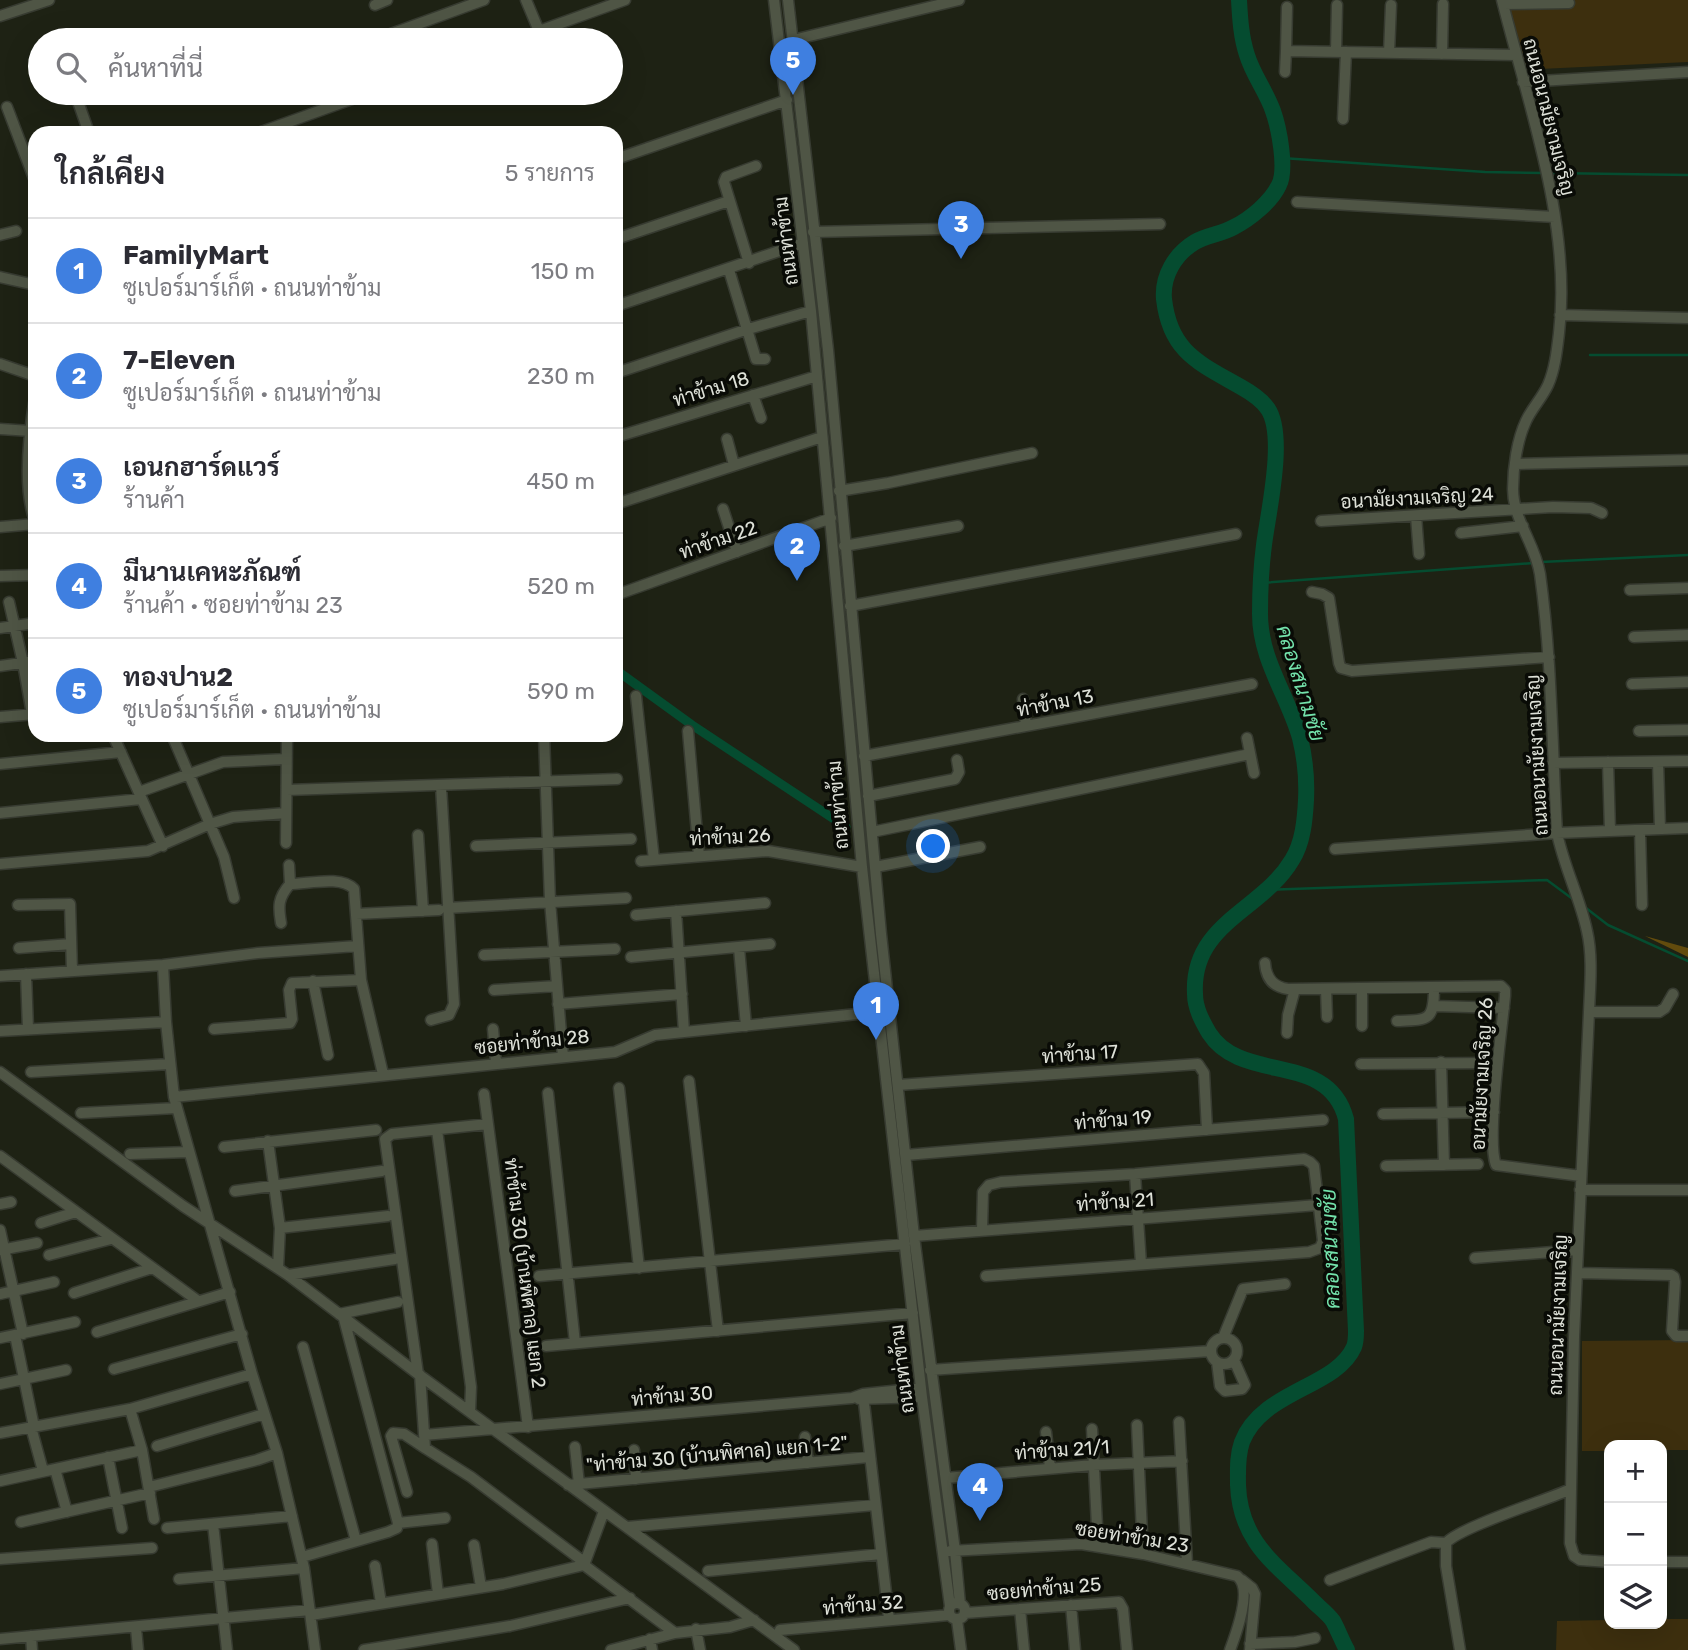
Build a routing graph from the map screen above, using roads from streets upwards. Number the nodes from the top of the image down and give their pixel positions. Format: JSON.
{"nodes":[{"id":1,"x":49,"y":0,"type":"edge"},
{"id":2,"x":387,"y":0,"type":"edge"},
{"id":3,"x":484,"y":0,"type":"edge"},
{"id":4,"x":526,"y":0,"type":"edge"},
{"id":5,"x":625,"y":0,"type":"edge"},
{"id":6,"x":774,"y":0,"type":"edge"},
{"id":7,"x":788,"y":0,"type":"edge"},
{"id":8,"x":959,"y":0,"type":"edge"},
{"id":9,"x":1503,"y":2,"type":"edge"},
{"id":10,"x":1569,"y":3,"type":"dead end"},
{"id":11,"x":1443,"y":4,"type":"dead end"},
{"id":12,"x":374,"y":5,"type":"dead end"},
{"id":13,"x":1337,"y":5,"type":"dead end"},
{"id":14,"x":1391,"y":5,"type":"dead end"},
{"id":15,"x":1287,"y":7,"type":"dead end"},
{"id":16,"x":0,"y":16,"type":"edge"},
{"id":17,"x":407,"y":28,"type":"edge"},
{"id":18,"x":538,"y":28,"type":"edge"},
{"id":19,"x":547,"y":28,"type":"edge"},
{"id":20,"x":793,"y":40,"type":"junction"},
{"id":21,"x":1286,"y":51,"type":"junction"},
{"id":22,"x":1341,"y":52,"type":"junction"},
{"id":23,"x":1390,"y":53,"type":"junction"},
{"id":24,"x":1443,"y":54,"type":"junction"},
{"id":25,"x":1516,"y":55,"type":"junction"},
{"id":26,"x":1285,"y":72,"type":"dead end"},
{"id":27,"x":1688,"y":72,"type":"edge"},
{"id":28,"x":1523,"y":82,"type":"junction"},
{"id":29,"x":787,"y":100,"type":"junction"},
{"id":30,"x":79,"y":105,"type":"edge"},
{"id":31,"x":336,"y":105,"type":"edge"},
{"id":32,"x":7,"y":107,"type":"dead end"},
{"id":33,"x":1343,"y":119,"type":"dead end"},
{"id":34,"x":87,"y":126,"type":"edge"},
{"id":35,"x":277,"y":126,"type":"edge"},
{"id":36,"x":623,"y":157,"type":"edge"},
{"id":37,"x":28,"y":162,"type":"edge"},
{"id":38,"x":756,"y":166,"type":"dead end"},
{"id":39,"x":729,"y":201,"type":"junction"},
{"id":40,"x":1297,"y":202,"type":"dead end"},
{"id":41,"x":1555,"y":217,"type":"junction"},
{"id":42,"x":1160,"y":224,"type":"dead end"},
{"id":43,"x":16,"y":231,"type":"dead end"},
{"id":44,"x":813,"y":232,"type":"junction"},
{"id":45,"x":0,"y":235,"type":"edge"},
{"id":46,"x":623,"y":237,"type":"edge"},
{"id":47,"x":803,"y":243,"type":"junction"},
{"id":48,"x":749,"y":263,"type":"junction"},
{"id":49,"x":729,"y":270,"type":"junction"},
{"id":50,"x":0,"y":277,"type":"edge"},
{"id":51,"x":28,"y":283,"type":"edge"},
{"id":52,"x":623,"y":304,"type":"edge"},
{"id":53,"x":811,"y":312,"type":"junction"},
{"id":54,"x":1560,"y":315,"type":"junction"},
{"id":55,"x":1688,"y":318,"type":"edge"},
{"id":56,"x":745,"y":330,"type":"junction"},
{"id":57,"x":765,"y":359,"type":"dead end"},
{"id":58,"x":0,"y":364,"type":"edge"},
{"id":59,"x":623,"y":371,"type":"edge"},
{"id":60,"x":28,"y":374,"type":"edge"},
{"id":61,"x":817,"y":376,"type":"junction"},
{"id":62,"x":753,"y":395,"type":"junction"},
{"id":63,"x":761,"y":418,"type":"dead end"},
{"id":64,"x":0,"y":429,"type":"edge"},
{"id":65,"x":28,"y":431,"type":"edge"},
{"id":66,"x":623,"y":435,"type":"edge"},
{"id":67,"x":822,"y":437,"type":"junction"},
{"id":68,"x":727,"y":439,"type":"dead end"},
{"id":69,"x":1032,"y":453,"type":"dead end"},
{"id":70,"x":1688,"y":460,"type":"edge"},
{"id":71,"x":1516,"y":464,"type":"junction"},
{"id":72,"x":734,"y":465,"type":"junction"},
{"id":73,"x":839,"y":491,"type":"junction"},
{"id":74,"x":623,"y":502,"type":"edge"},
{"id":75,"x":723,"y":509,"type":"dead end"},
{"id":76,"x":1515,"y":509,"type":"junction"},
{"id":77,"x":1602,"y":513,"type":"dead end"},
{"id":78,"x":1416,"y":516,"type":"junction"},
{"id":79,"x":831,"y":519,"type":"junction"},
{"id":80,"x":1321,"y":521,"type":"dead end"},
{"id":81,"x":28,"y":523,"type":"edge"},
{"id":82,"x":958,"y":526,"type":"dead end"},
{"id":83,"x":1523,"y":526,"type":"junction"},
{"id":84,"x":0,"y":527,"type":"edge"},
{"id":85,"x":1461,"y":533,"type":"dead end"},
{"id":86,"x":1236,"y":534,"type":"dead end"},
{"id":87,"x":844,"y":546,"type":"junction"},
{"id":88,"x":737,"y":552,"type":"junction"},
{"id":89,"x":1419,"y":554,"type":"dead end"},
{"id":90,"x":28,"y":575,"type":"edge"},
{"id":91,"x":0,"y":576,"type":"edge"},
{"id":92,"x":1688,"y":588,"type":"edge"},
{"id":93,"x":1630,"y":590,"type":"dead end"},
{"id":94,"x":623,"y":592,"type":"edge"},
{"id":95,"x":1312,"y":592,"type":"dead end"},
{"id":96,"x":9,"y":602,"type":"dead end"},
{"id":97,"x":850,"y":606,"type":"junction"},
{"id":98,"x":28,"y":625,"type":"edge"},
{"id":99,"x":15,"y":627,"type":"junction"},
{"id":100,"x":0,"y":628,"type":"edge"},
{"id":101,"x":1688,"y":635,"type":"edge"},
{"id":102,"x":1634,"y":637,"type":"dead end"},
{"id":103,"x":854,"y":650,"type":"junction"},
{"id":104,"x":841,"y":652,"type":"junction"},
{"id":105,"x":1549,"y":657,"type":"junction"},
{"id":106,"x":28,"y":662,"type":"edge"},
{"id":107,"x":23,"y":663,"type":"junction"},
{"id":108,"x":0,"y":666,"type":"edge"},
{"id":109,"x":1688,"y":682,"type":"edge"},
{"id":110,"x":1252,"y":684,"type":"dead end"},
{"id":111,"x":1632,"y":684,"type":"dead end"},
{"id":112,"x":28,"y":686,"type":"edge"},
{"id":113,"x":636,"y":696,"type":"dead end"},
{"id":114,"x":1023,"y":699,"type":"dead end"},
{"id":115,"x":28,"y":715,"type":"edge"},
{"id":116,"x":0,"y":717,"type":"edge"},
{"id":117,"x":1026,"y":726,"type":"junction"},
{"id":118,"x":1688,"y":730,"type":"edge"},
{"id":119,"x":688,"y":731,"type":"dead end"},
{"id":120,"x":1639,"y":731,"type":"dead end"},
{"id":121,"x":1247,"y":738,"type":"dead end"},
{"id":122,"x":116,"y":742,"type":"edge"},
{"id":123,"x":175,"y":742,"type":"edge"},
{"id":124,"x":287,"y":742,"type":"edge"},
{"id":125,"x":544,"y":742,"type":"edge"},
{"id":126,"x":121,"y":752,"type":"junction"},
{"id":127,"x":1251,"y":754,"type":"junction"},
{"id":128,"x":864,"y":756,"type":"junction"},
{"id":129,"x":286,"y":759,"type":"junction"},
{"id":130,"x":957,"y":760,"type":"dead end"},
{"id":131,"x":1688,"y":761,"type":"edge"},
{"id":132,"x":1608,"y":762,"type":"junction"},
{"id":133,"x":1658,"y":762,"type":"junction"},
{"id":134,"x":1553,"y":763,"type":"junction"},
{"id":135,"x":0,"y":764,"type":"edge"},
{"id":136,"x":1254,"y":773,"type":"dead end"},
{"id":137,"x":189,"y":775,"type":"junction"},
{"id":138,"x":617,"y":779,"type":"dead end"},
{"id":139,"x":545,"y":782,"type":"junction"},
{"id":140,"x":441,"y":786,"type":"junction"},
{"id":141,"x":287,"y":790,"type":"junction"},
{"id":142,"x":140,"y":795,"type":"junction"},
{"id":143,"x":869,"y":796,"type":"junction"},
{"id":144,"x":0,"y":813,"type":"edge"},
{"id":145,"x":286,"y":813,"type":"junction"},
{"id":146,"x":210,"y":824,"type":"junction"},
{"id":147,"x":1688,"y":828,"type":"edge"},
{"id":148,"x":1660,"y":829,"type":"junction"},
{"id":149,"x":1640,"y":830,"type":"junction"},
{"id":150,"x":1610,"y":831,"type":"junction"},
{"id":151,"x":872,"y":832,"type":"junction"},
{"id":152,"x":1557,"y":833,"type":"junction"},
{"id":153,"x":418,"y":835,"type":"dead end"},
{"id":154,"x":631,"y":839,"type":"dead end"},
{"id":155,"x":548,"y":842,"type":"junction"},
{"id":156,"x":286,"y":843,"type":"dead end"},
{"id":157,"x":476,"y":845,"type":"dead end"},
{"id":158,"x":163,"y":846,"type":"junction"},
{"id":159,"x":980,"y":847,"type":"dead end"},
{"id":160,"x":1335,"y":849,"type":"dead end"},
{"id":161,"x":699,"y":856,"type":"junction"},
{"id":162,"x":654,"y":860,"type":"junction"},
{"id":163,"x":641,"y":861,"type":"dead end"},
{"id":164,"x":0,"y":864,"type":"edge"},
{"id":165,"x":289,"y":865,"type":"dead end"},
{"id":166,"x":862,"y":867,"type":"junction"},
{"id":167,"x":875,"y":867,"type":"junction"},
{"id":168,"x":290,"y":884,"type":"junction"},
{"id":169,"x":234,"y":898,"type":"dead end"},
{"id":170,"x":626,"y":898,"type":"dead end"},
{"id":171,"x":550,"y":901,"type":"junction"},
{"id":172,"x":765,"y":903,"type":"dead end"},
{"id":173,"x":18,"y":905,"type":"dead end"},
{"id":174,"x":1642,"y":905,"type":"dead end"},
{"id":175,"x":443,"y":909,"type":"junction"},
{"id":176,"x":423,"y":911,"type":"junction"},
{"id":177,"x":677,"y":911,"type":"junction"},
{"id":178,"x":356,"y":915,"type":"junction"},
{"id":179,"x":636,"y":915,"type":"dead end"},
{"id":180,"x":281,"y":923,"type":"dead end"},
{"id":181,"x":71,"y":944,"type":"junction"},
{"id":182,"x":770,"y":944,"type":"dead end"},
{"id":183,"x":357,"y":947,"type":"junction"},
{"id":184,"x":19,"y":948,"type":"dead end"},
{"id":185,"x":615,"y":948,"type":"dead end"},
{"id":186,"x":739,"y":948,"type":"junction"},
{"id":187,"x":554,"y":951,"type":"junction"},
{"id":188,"x":679,"y":954,"type":"junction"},
{"id":189,"x":484,"y":955,"type":"dead end"},
{"id":190,"x":631,"y":957,"type":"dead end"},
{"id":191,"x":1265,"y":963,"type":"dead end"},
{"id":192,"x":163,"y":965,"type":"junction"},
{"id":193,"x":72,"y":971,"type":"junction"},
{"id":194,"x":26,"y":974,"type":"junction"},
{"id":195,"x":0,"y":976,"type":"edge"},
{"id":196,"x":361,"y":979,"type":"junction"},
{"id":197,"x":313,"y":981,"type":"junction"},
{"id":198,"x":557,"y":986,"type":"junction"},
{"id":199,"x":1434,"y":987,"type":"junction"},
{"id":200,"x":1295,"y":989,"type":"junction"},
{"id":201,"x":1326,"y":989,"type":"junction"},
{"id":202,"x":1362,"y":989,"type":"junction"},
{"id":203,"x":494,"y":990,"type":"dead end"},
{"id":204,"x":682,"y":994,"type":"junction"},
{"id":205,"x":1673,"y":994,"type":"dead end"},
{"id":206,"x":558,"y":1004,"type":"junction"},
{"id":207,"x":1434,"y":1006,"type":"junction"},
{"id":208,"x":1504,"y":1008,"type":"junction"},
{"id":209,"x":885,"y":1011,"type":"junction"},
{"id":210,"x":1590,"y":1012,"type":"junction"},
{"id":211,"x":1327,"y":1017,"type":"dead end"},
{"id":212,"x":431,"y":1020,"type":"dead end"},
{"id":213,"x":1397,"y":1021,"type":"dead end"},
{"id":214,"x":166,"y":1022,"type":"junction"},
{"id":215,"x":746,"y":1026,"type":"junction"},
{"id":216,"x":1362,"y":1026,"type":"dead end"},
{"id":217,"x":28,"y":1029,"type":"junction"},
{"id":218,"x":214,"y":1029,"type":"dead end"},
{"id":219,"x":493,"y":1029,"type":"dead end"},
{"id":220,"x":0,"y":1031,"type":"edge"},
{"id":221,"x":684,"y":1032,"type":"junction"},
{"id":222,"x":1287,"y":1033,"type":"dead end"},
{"id":223,"x":328,"y":1055,"type":"dead end"},
{"id":224,"x":563,"y":1057,"type":"junction"},
{"id":225,"x":1441,"y":1062,"type":"junction"},
{"id":226,"x":496,"y":1063,"type":"junction"},
{"id":227,"x":1488,"y":1063,"type":"dead end"},
{"id":228,"x":170,"y":1064,"type":"junction"},
{"id":229,"x":1361,"y":1064,"type":"dead end"},
{"id":230,"x":0,"y":1072,"type":"edge"},
{"id":231,"x":31,"y":1072,"type":"dead end"},
{"id":232,"x":383,"y":1074,"type":"junction"},
{"id":233,"x":689,"y":1081,"type":"dead end"},
{"id":234,"x":898,"y":1085,"type":"junction"},
{"id":235,"x":619,"y":1088,"type":"dead end"},
{"id":236,"x":548,"y":1093,"type":"dead end"},
{"id":237,"x":484,"y":1094,"type":"dead end"},
{"id":238,"x":174,"y":1097,"type":"junction"},
{"id":239,"x":176,"y":1108,"type":"junction"},
{"id":240,"x":1442,"y":1112,"type":"junction"},
{"id":241,"x":1494,"y":1112,"type":"junction"},
{"id":242,"x":81,"y":1113,"type":"dead end"},
{"id":243,"x":1383,"y":1114,"type":"dead end"},
{"id":244,"x":1323,"y":1121,"type":"dead end"},
{"id":245,"x":488,"y":1125,"type":"junction"},
{"id":246,"x":376,"y":1130,"type":"dead end"},
{"id":247,"x":437,"y":1130,"type":"junction"},
{"id":248,"x":1207,"y":1130,"type":"junction"},
{"id":249,"x":268,"y":1141,"type":"junction"},
{"id":250,"x":224,"y":1147,"type":"dead end"},
{"id":251,"x":188,"y":1152,"type":"junction"},
{"id":252,"x":130,"y":1154,"type":"dead end"},
{"id":253,"x":906,"y":1155,"type":"junction"},
{"id":254,"x":0,"y":1156,"type":"edge"},
{"id":255,"x":1478,"y":1164,"type":"dead end"},
{"id":256,"x":1444,"y":1165,"type":"junction"},
{"id":257,"x":1386,"y":1166,"type":"dead end"},
{"id":258,"x":382,"y":1171,"type":"dead end"},
{"id":259,"x":1135,"y":1174,"type":"junction"},
{"id":260,"x":1581,"y":1176,"type":"junction"},
{"id":261,"x":275,"y":1184,"type":"junction"},
{"id":262,"x":1688,"y":1189,"type":"edge"},
{"id":263,"x":1580,"y":1190,"type":"junction"},
{"id":264,"x":235,"y":1191,"type":"dead end"},
{"id":265,"x":1318,"y":1205,"type":"junction"},
{"id":266,"x":76,"y":1212,"type":"junction"},
{"id":267,"x":388,"y":1216,"type":"dead end"},
{"id":268,"x":1137,"y":1218,"type":"junction"},
{"id":269,"x":41,"y":1223,"type":"dead end"},
{"id":270,"x":209,"y":1224,"type":"junction"},
{"id":271,"x":280,"y":1228,"type":"junction"},
{"id":272,"x":982,"y":1229,"type":"junction"},
{"id":273,"x":0,"y":1230,"type":"edge"},
{"id":274,"x":914,"y":1236,"type":"junction"},
{"id":275,"x":111,"y":1240,"type":"junction"},
{"id":276,"x":37,"y":1243,"type":"dead end"},
{"id":277,"x":905,"y":1244,"type":"junction"},
{"id":278,"x":2,"y":1250,"type":"edge"},
{"id":279,"x":1578,"y":1250,"type":"junction"},
{"id":280,"x":49,"y":1255,"type":"dead end"},
{"id":281,"x":1475,"y":1258,"type":"dead end"},
{"id":282,"x":395,"y":1259,"type":"dead end"},
{"id":283,"x":709,"y":1261,"type":"junction"},
{"id":284,"x":1141,"y":1264,"type":"junction"},
{"id":285,"x":152,"y":1268,"type":"junction"},
{"id":286,"x":278,"y":1268,"type":"junction"},
{"id":287,"x":639,"y":1268,"type":"junction"},
{"id":288,"x":1577,"y":1273,"type":"junction"},
{"id":289,"x":568,"y":1274,"type":"junction"},
{"id":290,"x":288,"y":1275,"type":"junction"},
{"id":291,"x":539,"y":1276,"type":"dead end"},
{"id":292,"x":986,"y":1276,"type":"dead end"},
{"id":293,"x":54,"y":1282,"type":"dead end"},
{"id":294,"x":1285,"y":1284,"type":"dead end"},
{"id":295,"x":13,"y":1291,"type":"junction"},
{"id":296,"x":230,"y":1292,"type":"junction"},
{"id":297,"x":74,"y":1293,"type":"dead end"},
{"id":298,"x":0,"y":1294,"type":"edge"},
{"id":299,"x":198,"y":1301,"type":"junction"},
{"id":300,"x":398,"y":1302,"type":"dead end"},
{"id":301,"x":913,"y":1313,"type":"junction"},
{"id":302,"x":341,"y":1317,"type":"junction"},
{"id":303,"x":75,"y":1322,"type":"dead end"},
{"id":304,"x":718,"y":1331,"type":"junction"},
{"id":305,"x":97,"y":1332,"type":"dead end"},
{"id":306,"x":242,"y":1334,"type":"junction"},
{"id":307,"x":19,"y":1335,"type":"junction"},
{"id":308,"x":1688,"y":1336,"type":"edge"},
{"id":309,"x":0,"y":1338,"type":"edge"},
{"id":310,"x":1223,"y":1338,"type":"junction"},
{"id":311,"x":575,"y":1343,"type":"junction"},
{"id":312,"x":546,"y":1346,"type":"dead end"},
{"id":313,"x":303,"y":1347,"type":"dead end"},
{"id":314,"x":1211,"y":1351,"type":"junction"},
{"id":315,"x":1234,"y":1360,"type":"junction"},
{"id":316,"x":1217,"y":1362,"type":"junction"},
{"id":317,"x":114,"y":1368,"type":"dead end"},
{"id":318,"x":66,"y":1370,"type":"dead end"},
{"id":319,"x":930,"y":1370,"type":"junction"},
{"id":320,"x":252,"y":1374,"type":"junction"},
{"id":321,"x":419,"y":1375,"type":"junction"},
{"id":322,"x":24,"y":1379,"type":"junction"},
{"id":323,"x":0,"y":1384,"type":"edge"},
{"id":324,"x":922,"y":1392,"type":"junction"},
{"id":325,"x":864,"y":1397,"type":"junction"},
{"id":326,"x":130,"y":1409,"type":"junction"},
{"id":327,"x":470,"y":1412,"type":"junction"},
{"id":328,"x":264,"y":1414,"type":"junction"},
{"id":329,"x":1179,"y":1422,"type":"dead end"},
{"id":330,"x":1138,"y":1425,"type":"dead end"},
{"id":331,"x":32,"y":1427,"type":"junction"},
{"id":332,"x":528,"y":1427,"type":"junction"},
{"id":333,"x":1092,"y":1429,"type":"dead end"},
{"id":334,"x":496,"y":1430,"type":"junction"},
{"id":335,"x":1046,"y":1432,"type":"dead end"},
{"id":336,"x":0,"y":1433,"type":"edge"},
{"id":337,"x":424,"y":1435,"type":"junction"},
{"id":338,"x":805,"y":1437,"type":"dead end"},
{"id":339,"x":158,"y":1446,"type":"dead end"},
{"id":340,"x":575,"y":1447,"type":"dead end"},
{"id":341,"x":425,"y":1448,"type":"junction"},
{"id":342,"x":142,"y":1450,"type":"junction"},
{"id":343,"x":634,"y":1450,"type":"dead end"},
{"id":344,"x":277,"y":1453,"type":"junction"},
{"id":345,"x":108,"y":1457,"type":"junction"},
{"id":346,"x":869,"y":1457,"type":"junction"},
{"id":347,"x":1182,"y":1461,"type":"junction"},
{"id":348,"x":808,"y":1463,"type":"junction"},
{"id":349,"x":1139,"y":1463,"type":"junction"},
{"id":350,"x":1093,"y":1465,"type":"junction"},
{"id":351,"x":1050,"y":1468,"type":"junction"},
{"id":352,"x":55,"y":1469,"type":"junction"},
{"id":353,"x":43,"y":1471,"type":"junction"},
{"id":354,"x":946,"y":1478,"type":"junction"},
{"id":355,"x":636,"y":1479,"type":"junction"},
{"id":356,"x":0,"y":1480,"type":"edge"},
{"id":357,"x":573,"y":1485,"type":"junction"},
{"id":358,"x":1571,"y":1489,"type":"junction"},
{"id":359,"x":149,"y":1490,"type":"junction"},
{"id":360,"x":407,"y":1492,"type":"dead end"},
{"id":361,"x":117,"y":1501,"type":"junction"},
{"id":362,"x":874,"y":1505,"type":"junction"},
{"id":363,"x":67,"y":1511,"type":"junction"},
{"id":364,"x":604,"y":1511,"type":"junction"},
{"id":365,"x":292,"y":1516,"type":"junction"},
{"id":366,"x":445,"y":1518,"type":"dead end"},
{"id":367,"x":154,"y":1519,"type":"dead end"},
{"id":368,"x":21,"y":1522,"type":"dead end"},
{"id":369,"x":213,"y":1524,"type":"junction"},
{"id":370,"x":398,"y":1524,"type":"junction"},
{"id":371,"x":627,"y":1527,"type":"junction"},
{"id":372,"x":122,"y":1528,"type":"dead end"},
{"id":373,"x":167,"y":1528,"type":"dead end"},
{"id":374,"x":356,"y":1541,"type":"junction"},
{"id":375,"x":1446,"y":1542,"type":"junction"},
{"id":376,"x":432,"y":1544,"type":"dead end"},
{"id":377,"x":474,"y":1545,"type":"dead end"},
{"id":378,"x":1098,"y":1545,"type":"junction"},
{"id":379,"x":152,"y":1548,"type":"dead end"},
{"id":380,"x":942,"y":1550,"type":"junction"},
{"id":381,"x":955,"y":1551,"type":"junction"},
{"id":382,"x":881,"y":1554,"type":"junction"},
{"id":383,"x":1143,"y":1554,"type":"junction"},
{"id":384,"x":302,"y":1557,"type":"junction"},
{"id":385,"x":0,"y":1559,"type":"edge"},
{"id":386,"x":1604,"y":1562,"type":"edge"},
{"id":387,"x":1667,"y":1562,"type":"edge"},
{"id":388,"x":1688,"y":1562,"type":"edge"},
{"id":389,"x":584,"y":1563,"type":"junction"},
{"id":390,"x":1187,"y":1563,"type":"junction"},
{"id":391,"x":375,"y":1566,"type":"dead end"},
{"id":392,"x":304,"y":1568,"type":"junction"},
{"id":393,"x":708,"y":1571,"type":"dead end"},
{"id":394,"x":218,"y":1576,"type":"junction"},
{"id":395,"x":179,"y":1579,"type":"dead end"},
{"id":396,"x":1242,"y":1580,"type":"junction"},
{"id":397,"x":1330,"y":1580,"type":"dead end"},
{"id":398,"x":481,"y":1587,"type":"junction"},
{"id":399,"x":438,"y":1594,"type":"junction"},
{"id":400,"x":630,"y":1598,"type":"junction"},
{"id":401,"x":381,"y":1603,"type":"junction"},
{"id":402,"x":1071,"y":1605,"type":"junction"},
{"id":403,"x":1020,"y":1609,"type":"junction"},
{"id":404,"x":956,"y":1611,"type":"junction"},
{"id":405,"x":310,"y":1612,"type":"junction"},
{"id":406,"x":224,"y":1618,"type":"junction"},
{"id":407,"x":889,"y":1619,"type":"junction"},
{"id":408,"x":754,"y":1620,"type":"junction"},
{"id":409,"x":136,"y":1628,"type":"junction"},
{"id":410,"x":695,"y":1629,"type":"junction"},
{"id":411,"x":780,"y":1630,"type":"dead end"},
{"id":412,"x":675,"y":1633,"type":"junction"},
{"id":413,"x":31,"y":1636,"type":"junction"},
{"id":414,"x":1315,"y":1638,"type":"dead end"},
{"id":415,"x":0,"y":1639,"type":"edge"},
{"id":416,"x":651,"y":1645,"type":"edge"},
{"id":417,"x":1250,"y":1647,"type":"edge"},
{"id":418,"x":32,"y":1650,"type":"edge"},
{"id":419,"x":138,"y":1650,"type":"edge"},
{"id":420,"x":228,"y":1650,"type":"edge"},
{"id":421,"x":315,"y":1650,"type":"edge"},
{"id":422,"x":364,"y":1650,"type":"edge"},
{"id":423,"x":611,"y":1650,"type":"edge"},
{"id":424,"x":700,"y":1650,"type":"edge"},
{"id":425,"x":794,"y":1650,"type":"edge"},
{"id":426,"x":961,"y":1650,"type":"edge"},
{"id":427,"x":1024,"y":1650,"type":"edge"},
{"id":428,"x":1075,"y":1650,"type":"edge"},
{"id":429,"x":1126,"y":1650,"type":"edge"},
{"id":430,"x":1230,"y":1650,"type":"edge"},
{"id":431,"x":1460,"y":1650,"type":"edge"}],
"edges":[{"from":1,"to":16,"type":"street"},
{"from":2,"to":12,"type":"street"},
{"from":3,"to":17,"type":"street"},
{"from":4,"to":18,"type":"street"},
{"from":5,"to":19,"type":"street"},
{"from":6,"to":29,"type":"street","name":"ถนนท่าข้าม"},
{"from":7,"to":20,"type":"street","name":"ถนนท่าข้าม"},
{"from":8,"to":20,"type":"street"},
{"from":9,"to":10,"type":"street"},
{"from":9,"to":25,"type":"street","name":"ถนนอนามัยงามเจริญ"},
{"from":11,"to":24,"type":"street"},
{"from":13,"to":22,"type":"street"},
{"from":14,"to":23,"type":"street"},
{"from":15,"to":21,"type":"street"},
{"from":20,"to":44,"type":"street","name":"ถนนท่าข้าม"},
{"from":21,"to":22,"type":"street"},
{"from":21,"to":26,"type":"street"},
{"from":22,"to":23,"type":"street"},
{"from":22,"to":33,"type":"street"},
{"from":23,"to":24,"type":"street"},
{"from":24,"to":25,"type":"street"},
{"from":25,"to":28,"type":"street","name":"ถนนอนามัยงามเจริญ"},
{"from":27,"to":28,"type":"street"},
{"from":28,"to":41,"type":"street","name":"ถนนอนามัยงามเจริญ"},
{"from":29,"to":36,"type":"street"},
{"from":29,"to":47,"type":"street","name":"ถนนท่าข้าม"},
{"from":30,"to":34,"type":"street"},
{"from":31,"to":35,"type":"street"},
{"from":32,"to":37,"type":"street"},
{"from":38,"to":39,"type":"street"},
{"from":39,"to":46,"type":"street"},
{"from":39,"to":48,"type":"street"},
{"from":40,"to":41,"type":"street"},
{"from":41,"to":54,"type":"street","name":"ถนนอนามัยงามเจริญ"},
{"from":42,"to":44,"type":"street"},
{"from":43,"to":45,"type":"street"},
{"from":44,"to":73,"type":"street","name":"ถนนท่าข้าม"},
{"from":47,"to":48,"type":"street"},
{"from":47,"to":53,"type":"street","name":"ถนนท่าข้าม"},
{"from":48,"to":49,"type":"street"},
{"from":49,"to":52,"type":"street"},
{"from":49,"to":56,"type":"street"},
{"from":50,"to":51,"type":"street"},
{"from":53,"to":56,"type":"street"},
{"from":53,"to":61,"type":"street","name":"ถนนท่าข้าม"},
{"from":54,"to":55,"type":"street"},
{"from":54,"to":71,"type":"street","name":"ถนนอนามัยงามเจริญ"},
{"from":56,"to":57,"type":"street"},
{"from":56,"to":59,"type":"street"},
{"from":58,"to":60,"type":"street"},
{"from":61,"to":62,"type":"street","name":"ท่าข้าม 18"},
{"from":61,"to":67,"type":"street","name":"ถนนท่าข้าม"},
{"from":62,"to":63,"type":"street"},
{"from":62,"to":66,"type":"street","name":"ท่าข้าม 18"},
{"from":64,"to":65,"type":"street"},
{"from":67,"to":72,"type":"street"},
{"from":67,"to":79,"type":"street","name":"ถนนท่าข้าม"},
{"from":68,"to":72,"type":"street"},
{"from":69,"to":73,"type":"street"},
{"from":70,"to":71,"type":"street"},
{"from":71,"to":76,"type":"street","name":"ถนนอนามัยงามเจริญ"},
{"from":72,"to":74,"type":"street"},
{"from":73,"to":87,"type":"street","name":"ถนนท่าข้าม"},
{"from":75,"to":88,"type":"street"},
{"from":76,"to":77,"type":"street","name":"อนามัยงามเจริญ 24"},
{"from":76,"to":78,"type":"street","name":"อนามัยงามเจริญ 24"},
{"from":76,"to":83,"type":"street","name":"ถนนอนามัยงามเจริญ"},
{"from":78,"to":80,"type":"street","name":"อนามัยงามเจริญ 24"},
{"from":78,"to":89,"type":"street"},
{"from":79,"to":88,"type":"street","name":"ท่าข้าม 22"},
{"from":79,"to":104,"type":"street","name":"ถนนท่าข้าม"},
{"from":81,"to":84,"type":"street"},
{"from":82,"to":87,"type":"street"},
{"from":83,"to":85,"type":"street"},
{"from":83,"to":105,"type":"street","name":"ถนนอนามัยงามเจริญ"},
{"from":86,"to":97,"type":"street"},
{"from":87,"to":97,"type":"street","name":"ถนนท่าข้าม"},
{"from":88,"to":94,"type":"street","name":"ท่าข้าม 22"},
{"from":90,"to":91,"type":"street"},
{"from":92,"to":93,"type":"street"},
{"from":95,"to":105,"type":"street"},
{"from":96,"to":99,"type":"street"},
{"from":97,"to":103,"type":"street","name":"ถนนท่าข้าม"},
{"from":98,"to":99,"type":"street"},
{"from":99,"to":100,"type":"street"},
{"from":99,"to":107,"type":"street"},
{"from":101,"to":102,"type":"street"},
{"from":103,"to":104,"type":"street"},
{"from":103,"to":128,"type":"street","name":"ถนนท่าข้าม"},
{"from":104,"to":166,"type":"street","name":"ถนนท่าข้าม"},
{"from":105,"to":134,"type":"street","name":"ถนนอนามัยงามเจริญ"},
{"from":106,"to":107,"type":"street"},
{"from":107,"to":108,"type":"street"},
{"from":107,"to":112,"type":"street"},
{"from":109,"to":111,"type":"street"},
{"from":110,"to":117,"type":"street","name":"ท่าข้าม 13"},
{"from":113,"to":162,"type":"street"},
{"from":114,"to":117,"type":"street"},
{"from":115,"to":116,"type":"street"},
{"from":117,"to":128,"type":"street","name":"ท่าข้าม 13"},
{"from":118,"to":120,"type":"street"},
{"from":119,"to":161,"type":"street"},
{"from":121,"to":127,"type":"street"},
{"from":122,"to":126,"type":"street"},
{"from":123,"to":137,"type":"street"},
{"from":124,"to":129,"type":"street"},
{"from":125,"to":139,"type":"street"},
{"from":126,"to":135,"type":"street"},
{"from":126,"to":142,"type":"street"},
{"from":127,"to":136,"type":"street"},
{"from":127,"to":151,"type":"street"},
{"from":128,"to":143,"type":"street","name":"ถนนท่าข้าม"},
{"from":129,"to":137,"type":"street"},
{"from":129,"to":141,"type":"street"},
{"from":130,"to":143,"type":"street"},
{"from":131,"to":133,"type":"street"},
{"from":132,"to":133,"type":"street"},
{"from":132,"to":134,"type":"street"},
{"from":132,"to":150,"type":"street"},
{"from":133,"to":148,"type":"street"},
{"from":134,"to":152,"type":"street","name":"ถนนอนามัยงามเจริญ"},
{"from":137,"to":142,"type":"street"},
{"from":137,"to":146,"type":"street"},
{"from":138,"to":139,"type":"street"},
{"from":139,"to":140,"type":"street"},
{"from":139,"to":155,"type":"street"},
{"from":140,"to":141,"type":"street"},
{"from":140,"to":175,"type":"street"},
{"from":141,"to":145,"type":"street"},
{"from":142,"to":144,"type":"street"},
{"from":142,"to":158,"type":"street"},
{"from":143,"to":151,"type":"street","name":"ถนนท่าข้าม"},
{"from":145,"to":146,"type":"street"},
{"from":145,"to":156,"type":"street"},
{"from":146,"to":158,"type":"street"},
{"from":146,"to":169,"type":"street"},
{"from":147,"to":148,"type":"street"},
{"from":148,"to":149,"type":"street"},
{"from":149,"to":150,"type":"street"},
{"from":149,"to":174,"type":"street"},
{"from":150,"to":152,"type":"street"},
{"from":151,"to":167,"type":"street","name":"ถนนท่าข้าม"},
{"from":152,"to":160,"type":"street"},
{"from":152,"to":210,"type":"street","name":"ถนนอนามัยงามเจริญ"},
{"from":153,"to":176,"type":"street"},
{"from":154,"to":155,"type":"street"},
{"from":155,"to":157,"type":"street"},
{"from":155,"to":171,"type":"street"},
{"from":158,"to":164,"type":"street"},
{"from":159,"to":167,"type":"street"},
{"from":161,"to":162,"type":"street","name":"ท่าข้าม 26"},
{"from":161,"to":166,"type":"street","name":"ท่าข้าม 26"},
{"from":162,"to":163,"type":"street","name":"ท่าข้าม 26"},
{"from":165,"to":168,"type":"street"},
{"from":166,"to":209,"type":"street","name":"ถนนท่าข้าม"},
{"from":167,"to":209,"type":"street","name":"ถนนท่าข้าม"},
{"from":168,"to":178,"type":"street"},
{"from":168,"to":180,"type":"street"},
{"from":170,"to":171,"type":"street"},
{"from":171,"to":175,"type":"street"},
{"from":171,"to":187,"type":"street"},
{"from":172,"to":177,"type":"street"},
{"from":173,"to":181,"type":"street"},
{"from":175,"to":176,"type":"street"},
{"from":175,"to":212,"type":"street"},
{"from":176,"to":178,"type":"street"},
{"from":177,"to":179,"type":"street"},
{"from":177,"to":188,"type":"street"},
{"from":178,"to":183,"type":"street"},
{"from":181,"to":184,"type":"street"},
{"from":181,"to":193,"type":"street"},
{"from":182,"to":186,"type":"street"},
{"from":183,"to":192,"type":"street"},
{"from":183,"to":196,"type":"street"},
{"from":185,"to":187,"type":"street"},
{"from":186,"to":188,"type":"street"},
{"from":186,"to":215,"type":"street"},
{"from":187,"to":189,"type":"street"},
{"from":187,"to":198,"type":"street"},
{"from":188,"to":190,"type":"street"},
{"from":188,"to":204,"type":"street"},
{"from":191,"to":200,"type":"street","name":"อนามัยงามเจริญ 26"},
{"from":192,"to":193,"type":"street"},
{"from":192,"to":214,"type":"street"},
{"from":193,"to":194,"type":"street"},
{"from":194,"to":195,"type":"street"},
{"from":194,"to":217,"type":"street"},
{"from":196,"to":197,"type":"street"},
{"from":196,"to":232,"type":"street"},
{"from":197,"to":218,"type":"street"},
{"from":197,"to":223,"type":"street"},
{"from":198,"to":203,"type":"street"},
{"from":198,"to":206,"type":"street"},
{"from":199,"to":202,"type":"street","name":"อนามัยงามเจริญ 26"},
{"from":199,"to":207,"type":"street"},
{"from":199,"to":208,"type":"street","name":"อนามัยงามเจริญ 26"},
{"from":200,"to":201,"type":"street","name":"อนามัยงามเจริญ 26"},
{"from":200,"to":222,"type":"street"},
{"from":201,"to":202,"type":"street","name":"อนามัยงามเจริญ 26"},
{"from":201,"to":211,"type":"street"},
{"from":202,"to":216,"type":"street"},
{"from":204,"to":206,"type":"street"},
{"from":204,"to":221,"type":"street"},
{"from":205,"to":210,"type":"street"},
{"from":206,"to":224,"type":"street"},
{"from":207,"to":208,"type":"street"},
{"from":207,"to":213,"type":"street"},
{"from":208,"to":241,"type":"street","name":"อนามัยงามเจริญ 26"},
{"from":209,"to":215,"type":"street","name":"ซอยท่าข้าม 28"},
{"from":209,"to":234,"type":"street","name":"ถนนท่าข้าม"},
{"from":209,"to":277,"type":"street","name":"ถนนท่าข้าม"},
{"from":210,"to":260,"type":"street","name":"ถนนอนามัยงามเจริญ"},
{"from":214,"to":217,"type":"street"},
{"from":214,"to":228,"type":"street"},
{"from":215,"to":221,"type":"street","name":"ซอยท่าข้าม 28"},
{"from":217,"to":220,"type":"street"},
{"from":219,"to":226,"type":"street"},
{"from":221,"to":224,"type":"street","name":"ซอยท่าข้าม 28"},
{"from":224,"to":226,"type":"street","name":"ซอยท่าข้าม 28"},
{"from":225,"to":227,"type":"street"},
{"from":225,"to":229,"type":"street"},
{"from":225,"to":240,"type":"street"},
{"from":226,"to":232,"type":"street","name":"ซอยท่าข้าม 28"},
{"from":228,"to":231,"type":"street"},
{"from":228,"to":238,"type":"street"},
{"from":230,"to":270,"type":"street"},
{"from":232,"to":238,"type":"street","name":"ซอยท่าข้าม 28"},
{"from":233,"to":283,"type":"street"},
{"from":234,"to":248,"type":"street","name":"ท่าข้าม 17"},
{"from":234,"to":253,"type":"street","name":"ถนนท่าข้าม"},
{"from":235,"to":287,"type":"street"},
{"from":236,"to":289,"type":"street"},
{"from":237,"to":245,"type":"street","name":"ท่าข้าม 30 (บ้านพิศาล) แยก 2"},
{"from":238,"to":239,"type":"street"},
{"from":239,"to":242,"type":"street"},
{"from":239,"to":251,"type":"street"},
{"from":240,"to":241,"type":"street"},
{"from":240,"to":243,"type":"street"},
{"from":240,"to":256,"type":"street"},
{"from":241,"to":260,"type":"street","name":"อนามัยงามเจริญ 26"},
{"from":244,"to":248,"type":"street","name":"ท่าข้าม 19"},
{"from":245,"to":247,"type":"street"},
{"from":245,"to":332,"type":"street","name":"ท่าข้าม 30 (บ้านพิศาล) แยก 2"},
{"from":246,"to":249,"type":"street"},
{"from":247,"to":321,"type":"street"},
{"from":247,"to":327,"type":"street"},
{"from":248,"to":253,"type":"street","name":"ท่าข้าม 19"},
{"from":249,"to":250,"type":"street"},
{"from":249,"to":261,"type":"street"},
{"from":251,"to":252,"type":"street"},
{"from":251,"to":270,"type":"street"},
{"from":253,"to":274,"type":"street","name":"ถนนท่าข้าม"},
{"from":254,"to":266,"type":"street"},
{"from":255,"to":256,"type":"street"},
{"from":256,"to":257,"type":"street"},
{"from":258,"to":261,"type":"street"},
{"from":259,"to":265,"type":"street"},
{"from":259,"to":268,"type":"street"},
{"from":259,"to":272,"type":"street"},
{"from":260,"to":263,"type":"street","name":"ถนนอนามัยงามเจริญ"},
{"from":261,"to":264,"type":"street"},
{"from":261,"to":271,"type":"street"},
{"from":262,"to":263,"type":"street"},
{"from":263,"to":279,"type":"street","name":"ถนนอนามัยงามเจริญ"},
{"from":265,"to":268,"type":"street","name":"ท่าข้าม 21"},
{"from":265,"to":284,"type":"street"},
{"from":266,"to":269,"type":"street"},
{"from":266,"to":275,"type":"street"},
{"from":267,"to":271,"type":"street"},
{"from":268,"to":272,"type":"street","name":"ท่าข้าม 21"},
{"from":268,"to":284,"type":"street"},
{"from":270,"to":286,"type":"street"},
{"from":270,"to":296,"type":"street"},
{"from":271,"to":286,"type":"street"},
{"from":272,"to":274,"type":"street","name":"ท่าข้าม 21"},
{"from":273,"to":278,"type":"street"},
{"from":274,"to":319,"type":"street","name":"ถนนท่าข้าม"},
{"from":275,"to":280,"type":"street"},
{"from":275,"to":285,"type":"street"},
{"from":276,"to":278,"type":"street"},
{"from":277,"to":283,"type":"street"},
{"from":277,"to":301,"type":"street","name":"ถนนท่าข้าม"},
{"from":278,"to":295,"type":"street"},
{"from":279,"to":281,"type":"street"},
{"from":279,"to":288,"type":"street","name":"ถนนอนามัยงามเจริญ"},
{"from":282,"to":290,"type":"street"},
{"from":283,"to":287,"type":"street"},
{"from":283,"to":304,"type":"street"},
{"from":284,"to":292,"type":"street"},
{"from":285,"to":297,"type":"street"},
{"from":285,"to":299,"type":"street"},
{"from":286,"to":290,"type":"street"},
{"from":287,"to":289,"type":"street"},
{"from":288,"to":308,"type":"street"},
{"from":288,"to":358,"type":"street","name":"ถนนอนามัยงามเจริญ"},
{"from":289,"to":291,"type":"street"},
{"from":289,"to":311,"type":"street"},
{"from":290,"to":302,"type":"street"},
{"from":293,"to":295,"type":"street"},
{"from":294,"to":310,"type":"street"},
{"from":295,"to":298,"type":"street"},
{"from":295,"to":307,"type":"street"},
{"from":296,"to":299,"type":"street"},
{"from":296,"to":306,"type":"street"},
{"from":299,"to":305,"type":"street"},
{"from":300,"to":302,"type":"street"},
{"from":301,"to":304,"type":"street"},
{"from":301,"to":324,"type":"street","name":"ถนนท่าข้าม"},
{"from":302,"to":321,"type":"street"},
{"from":302,"to":370,"type":"street"},
{"from":303,"to":307,"type":"street"},
{"from":304,"to":311,"type":"street"},
{"from":306,"to":317,"type":"street"},
{"from":306,"to":320,"type":"street"},
{"from":307,"to":309,"type":"street"},
{"from":307,"to":322,"type":"street"},
{"from":310,"to":314,"type":"street"},
{"from":310,"to":315,"type":"street"},
{"from":311,"to":312,"type":"street"},
{"from":313,"to":374,"type":"street"},
{"from":314,"to":316,"type":"street"},
{"from":314,"to":319,"type":"street"},
{"from":315,"to":316,"type":"street"},
{"from":315,"to":316,"type":"street"},
{"from":318,"to":322,"type":"street"},
{"from":319,"to":354,"type":"street","name":"ถนนท่าข้าม"},
{"from":320,"to":326,"type":"street"},
{"from":320,"to":328,"type":"street"},
{"from":321,"to":327,"type":"street"},
{"from":321,"to":337,"type":"street"},
{"from":322,"to":323,"type":"street"},
{"from":322,"to":331,"type":"street"},
{"from":324,"to":325,"type":"street","name":"ท่าข้าม 30"},
{"from":324,"to":380,"type":"street","name":"ถนนท่าข้าม"},
{"from":325,"to":332,"type":"street","name":"ท่าข้าม 30"},
{"from":325,"to":346,"type":"street"},
{"from":326,"to":331,"type":"street"},
{"from":326,"to":342,"type":"street"},
{"from":327,"to":334,"type":"street"},
{"from":328,"to":339,"type":"street"},
{"from":328,"to":344,"type":"street"},
{"from":329,"to":347,"type":"street"},
{"from":330,"to":349,"type":"street"},
{"from":331,"to":336,"type":"street"},
{"from":331,"to":353,"type":"street"},
{"from":332,"to":334,"type":"street","name":"ท่าข้าม 30"},
{"from":333,"to":350,"type":"street"},
{"from":334,"to":337,"type":"street","name":"ท่าข้าม 30"},
{"from":334,"to":357,"type":"street"},
{"from":335,"to":351,"type":"street"},
{"from":337,"to":341,"type":"street"},
{"from":338,"to":348,"type":"street"},
{"from":340,"to":357,"type":"street"},
{"from":341,"to":360,"type":"street"},
{"from":341,"to":389,"type":"street"},
{"from":342,"to":345,"type":"street"},
{"from":342,"to":359,"type":"street"},
{"from":343,"to":355,"type":"street"},
{"from":344,"to":359,"type":"street"},
{"from":344,"to":365,"type":"street"},
{"from":345,"to":352,"type":"street"},
{"from":345,"to":361,"type":"street"},
{"from":346,"to":348,"type":"street","name":"\"ท่าข้าม 30 (บ้านพิศาล) แยก 1-2\""},
{"from":346,"to":362,"type":"street"},
{"from":347,"to":349,"type":"street","name":"ท่าข้าม 21/1"},
{"from":347,"to":390,"type":"street"},
{"from":348,"to":355,"type":"street","name":"\"ท่าข้าม 30 (บ้านพิศาล) แยก 1-2\""},
{"from":349,"to":350,"type":"street","name":"ท่าข้าม 21/1"},
{"from":349,"to":383,"type":"street"},
{"from":350,"to":351,"type":"street","name":"ท่าข้าม 21/1"},
{"from":350,"to":378,"type":"street"},
{"from":351,"to":354,"type":"street","name":"ท่าข้าม 21/1"},
{"from":352,"to":353,"type":"street"},
{"from":352,"to":363,"type":"street"},
{"from":353,"to":356,"type":"street"},
{"from":354,"to":381,"type":"street","name":"ถนนท่าข้าม"},
{"from":355,"to":357,"type":"street","name":"\"ท่าข้าม 30 (บ้านพิศาล) แยก 1-2\""},
{"from":357,"to":364,"type":"street"},
{"from":358,"to":375,"type":"street"},
{"from":358,"to":386,"type":"street","name":"ถนนอนามัยงามเจริญ"},
{"from":359,"to":361,"type":"street"},
{"from":359,"to":367,"type":"street"},
{"from":361,"to":363,"type":"street"},
{"from":361,"to":372,"type":"street"},
{"from":362,"to":371,"type":"street"},
{"from":362,"to":382,"type":"street"},
{"from":363,"to":368,"type":"street"},
{"from":364,"to":371,"type":"street"},
{"from":364,"to":389,"type":"street"},
{"from":365,"to":369,"type":"street"},
{"from":365,"to":384,"type":"street"},
{"from":366,"to":370,"type":"street"},
{"from":369,"to":373,"type":"street"},
{"from":369,"to":394,"type":"street"},
{"from":370,"to":374,"type":"street"},
{"from":371,"to":408,"type":"street"},
{"from":374,"to":384,"type":"street"},
{"from":375,"to":397,"type":"street"},
{"from":375,"to":431,"type":"street"},
{"from":376,"to":399,"type":"street"},
{"from":377,"to":398,"type":"street"},
{"from":378,"to":381,"type":"street","name":"ซอยท่าข้าม 23"},
{"from":378,"to":383,"type":"street","name":"ซอยท่าข้าม 23"},
{"from":379,"to":385,"type":"street"},
{"from":380,"to":381,"type":"street","name":"ซอยท่าข้าม 23"},
{"from":380,"to":404,"type":"street","name":"ถนนท่าข้าม"},
{"from":381,"to":404,"type":"street","name":"ถนนท่าข้าม"},
{"from":382,"to":393,"type":"street"},
{"from":382,"to":407,"type":"street"},
{"from":383,"to":390,"type":"street","name":"ซอยท่าข้าม 23"},
{"from":384,"to":392,"type":"street"},
{"from":387,"to":388,"type":"street"},
{"from":389,"to":398,"type":"street"},
{"from":389,"to":400,"type":"street"},
{"from":390,"to":396,"type":"street","name":"ซอยท่าข้าม 23"},
{"from":391,"to":401,"type":"street"},
{"from":392,"to":394,"type":"street"},
{"from":392,"to":405,"type":"street"},
{"from":394,"to":395,"type":"street"},
{"from":394,"to":406,"type":"street"},
{"from":396,"to":417,"type":"street"},
{"from":396,"to":430,"type":"street"},
{"from":398,"to":399,"type":"street"},
{"from":399,"to":401,"type":"street"},
{"from":400,"to":412,"type":"street"},
{"from":400,"to":422,"type":"street"},
{"from":401,"to":405,"type":"street"},
{"from":402,"to":403,"type":"street","name":"ซอยท่าข้าม 25"},
{"from":402,"to":428,"type":"street"},
{"from":402,"to":429,"type":"street","name":"ซอยท่าข้าม 25"},
{"from":403,"to":404,"type":"street","name":"ซอยท่าข้าม 25"},
{"from":403,"to":427,"type":"street"},
{"from":404,"to":407,"type":"street","name":"ท่าข้าม 32"},
{"from":404,"to":426,"type":"street"},
{"from":405,"to":406,"type":"street"},
{"from":405,"to":421,"type":"street"},
{"from":406,"to":409,"type":"street"},
{"from":406,"to":420,"type":"street"},
{"from":407,"to":411,"type":"street","name":"ท่าข้าม 32"},
{"from":408,"to":410,"type":"street"},
{"from":408,"to":425,"type":"street"},
{"from":409,"to":413,"type":"street"},
{"from":409,"to":419,"type":"street"},
{"from":410,"to":412,"type":"street"},
{"from":410,"to":424,"type":"street"},
{"from":412,"to":416,"type":"street"},
{"from":413,"to":415,"type":"street"},
{"from":413,"to":418,"type":"street"},
{"from":414,"to":417,"type":"street"},
{"from":416,"to":423,"type":"street"}]}
